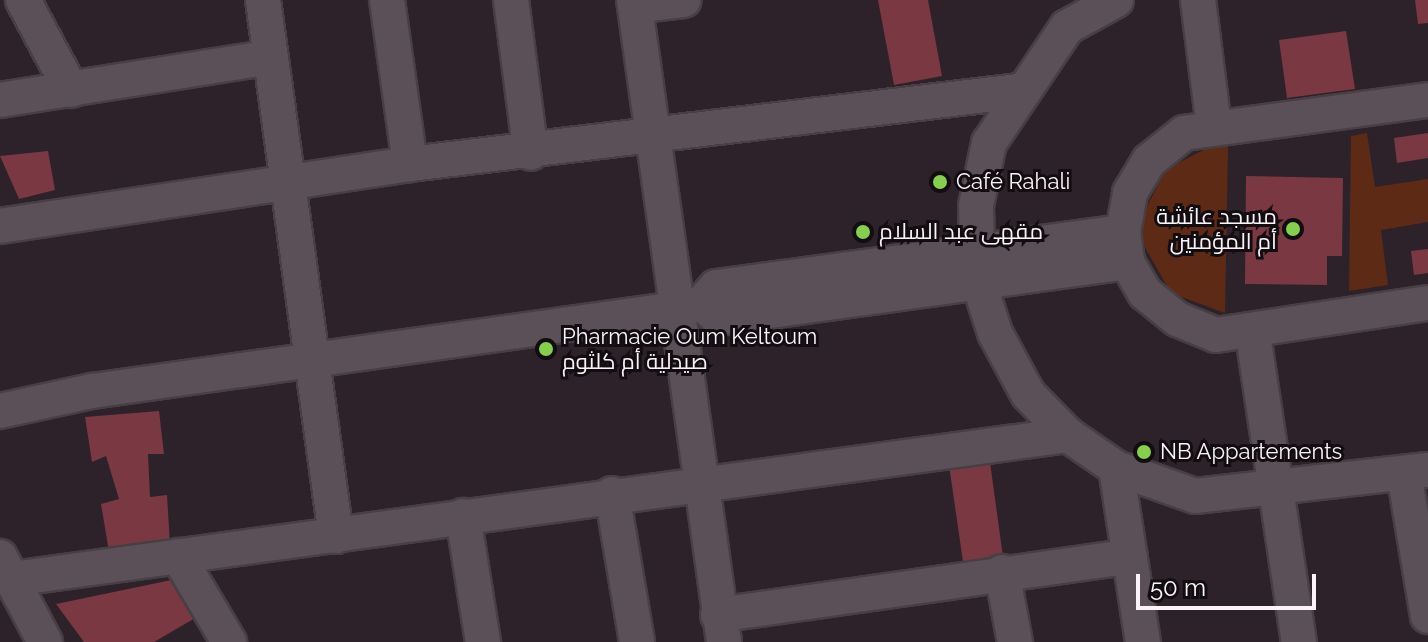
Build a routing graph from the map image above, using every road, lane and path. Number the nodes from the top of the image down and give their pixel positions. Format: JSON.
{"nodes":[{"id":1,"x":23,"y":0,"type":"edge"},
{"id":2,"x":263,"y":0,"type":"edge"},
{"id":3,"x":387,"y":0,"type":"edge"},
{"id":4,"x":511,"y":0,"type":"edge"},
{"id":5,"x":684,"y":0,"type":"edge"},
{"id":6,"x":1116,"y":0,"type":"edge"},
{"id":7,"x":1198,"y":0,"type":"edge"},
{"id":8,"x":635,"y":3,"type":"edge"},
{"id":9,"x":1063,"y":14,"type":"edge"},
{"id":10,"x":271,"y":57,"type":"junction"},
{"id":11,"x":71,"y":90,"type":"junction"},
{"id":12,"x":1019,"y":91,"type":"junction"},
{"id":13,"x":0,"y":100,"type":"edge"},
{"id":14,"x":1428,"y":100,"type":"edge"},
{"id":15,"x":1214,"y":126,"type":"junction"},
{"id":16,"x":654,"y":138,"type":"junction"},
{"id":17,"x":531,"y":153,"type":"junction"},
{"id":18,"x":410,"y":164,"type":"junction"},
{"id":19,"x":290,"y":185,"type":"junction"},
{"id":20,"x":0,"y":226,"type":"edge"},
{"id":21,"x":1125,"y":247,"type":"junction"},
{"id":22,"x":976,"y":266,"type":"junction"},
{"id":23,"x":1428,"y":303,"type":"edge"},
{"id":24,"x":689,"y":306,"type":"junction"},
{"id":25,"x":1253,"y":335,"type":"junction"},
{"id":26,"x":312,"y":360,"type":"junction"},
{"id":27,"x":0,"y":411,"type":"edge"},
{"id":28,"x":1068,"y":435,"type":"junction"},
{"id":29,"x":1116,"y":468,"type":"junction"},
{"id":30,"x":1416,"y":472,"type":"edge"},
{"id":31,"x":700,"y":481,"type":"junction"},
{"id":32,"x":1277,"y":492,"type":"junction"},
{"id":33,"x":612,"y":494,"type":"junction"},
{"id":34,"x":463,"y":516,"type":"junction"},
{"id":35,"x":336,"y":536,"type":"junction"},
{"id":36,"x":178,"y":556,"type":"junction"},
{"id":37,"x":1130,"y":556,"type":"junction"},
{"id":38,"x":6,"y":568,"type":"edge"},
{"id":39,"x":1002,"y":572,"type":"junction"},
{"id":40,"x":1428,"y":616,"type":"edge"},
{"id":41,"x":721,"y":628,"type":"edge"},
{"id":42,"x":477,"y":641,"type":"edge"},
{"id":43,"x":45,"y":642,"type":"edge"},
{"id":44,"x":229,"y":642,"type":"edge"},
{"id":45,"x":637,"y":642,"type":"edge"},
{"id":46,"x":1015,"y":642,"type":"edge"},
{"id":47,"x":1143,"y":642,"type":"edge"},
{"id":48,"x":1299,"y":642,"type":"edge"}],
"edges":[{"from":1,"to":11,"type":"street"},
{"from":2,"to":10,"type":"street"},
{"from":3,"to":18,"type":"street"},
{"from":4,"to":17,"type":"street"},
{"from":5,"to":8,"type":"street"},
{"from":6,"to":9,"type":"street"},
{"from":7,"to":15,"type":"street"},
{"from":8,"to":16,"type":"street"},
{"from":9,"to":12,"type":"street"},
{"from":10,"to":11,"type":"street"},
{"from":10,"to":19,"type":"street"},
{"from":11,"to":13,"type":"street"},
{"from":12,"to":16,"type":"street"},
{"from":12,"to":22,"type":"street"},
{"from":14,"to":15,"type":"street"},
{"from":15,"to":21,"type":"street"},
{"from":16,"to":17,"type":"street"},
{"from":16,"to":24,"type":"street"},
{"from":17,"to":18,"type":"street"},
{"from":18,"to":19,"type":"street"},
{"from":19,"to":20,"type":"street"},
{"from":19,"to":26,"type":"street"},
{"from":21,"to":22,"type":"street"},
{"from":21,"to":25,"type":"street"},
{"from":22,"to":24,"type":"street"},
{"from":22,"to":28,"type":"street"},
{"from":23,"to":25,"type":"street"},
{"from":24,"to":26,"type":"street"},
{"from":24,"to":31,"type":"street"},
{"from":25,"to":32,"type":"street"},
{"from":26,"to":27,"type":"street"},
{"from":26,"to":35,"type":"street"},
{"from":28,"to":29,"type":"street"},
{"from":28,"to":31,"type":"street"},
{"from":29,"to":32,"type":"street"},
{"from":29,"to":37,"type":"street"},
{"from":30,"to":32,"type":"street"},
{"from":30,"to":40,"type":"street"},
{"from":31,"to":33,"type":"street"},
{"from":31,"to":41,"type":"street"},
{"from":32,"to":48,"type":"street"},
{"from":33,"to":34,"type":"street"},
{"from":33,"to":45,"type":"street"},
{"from":34,"to":35,"type":"street"},
{"from":34,"to":42,"type":"street"},
{"from":35,"to":36,"type":"street"},
{"from":36,"to":38,"type":"street"},
{"from":36,"to":44,"type":"street"},
{"from":37,"to":39,"type":"street"},
{"from":37,"to":47,"type":"street"},
{"from":38,"to":43,"type":"street"},
{"from":39,"to":41,"type":"street"},
{"from":39,"to":46,"type":"street"}]}
